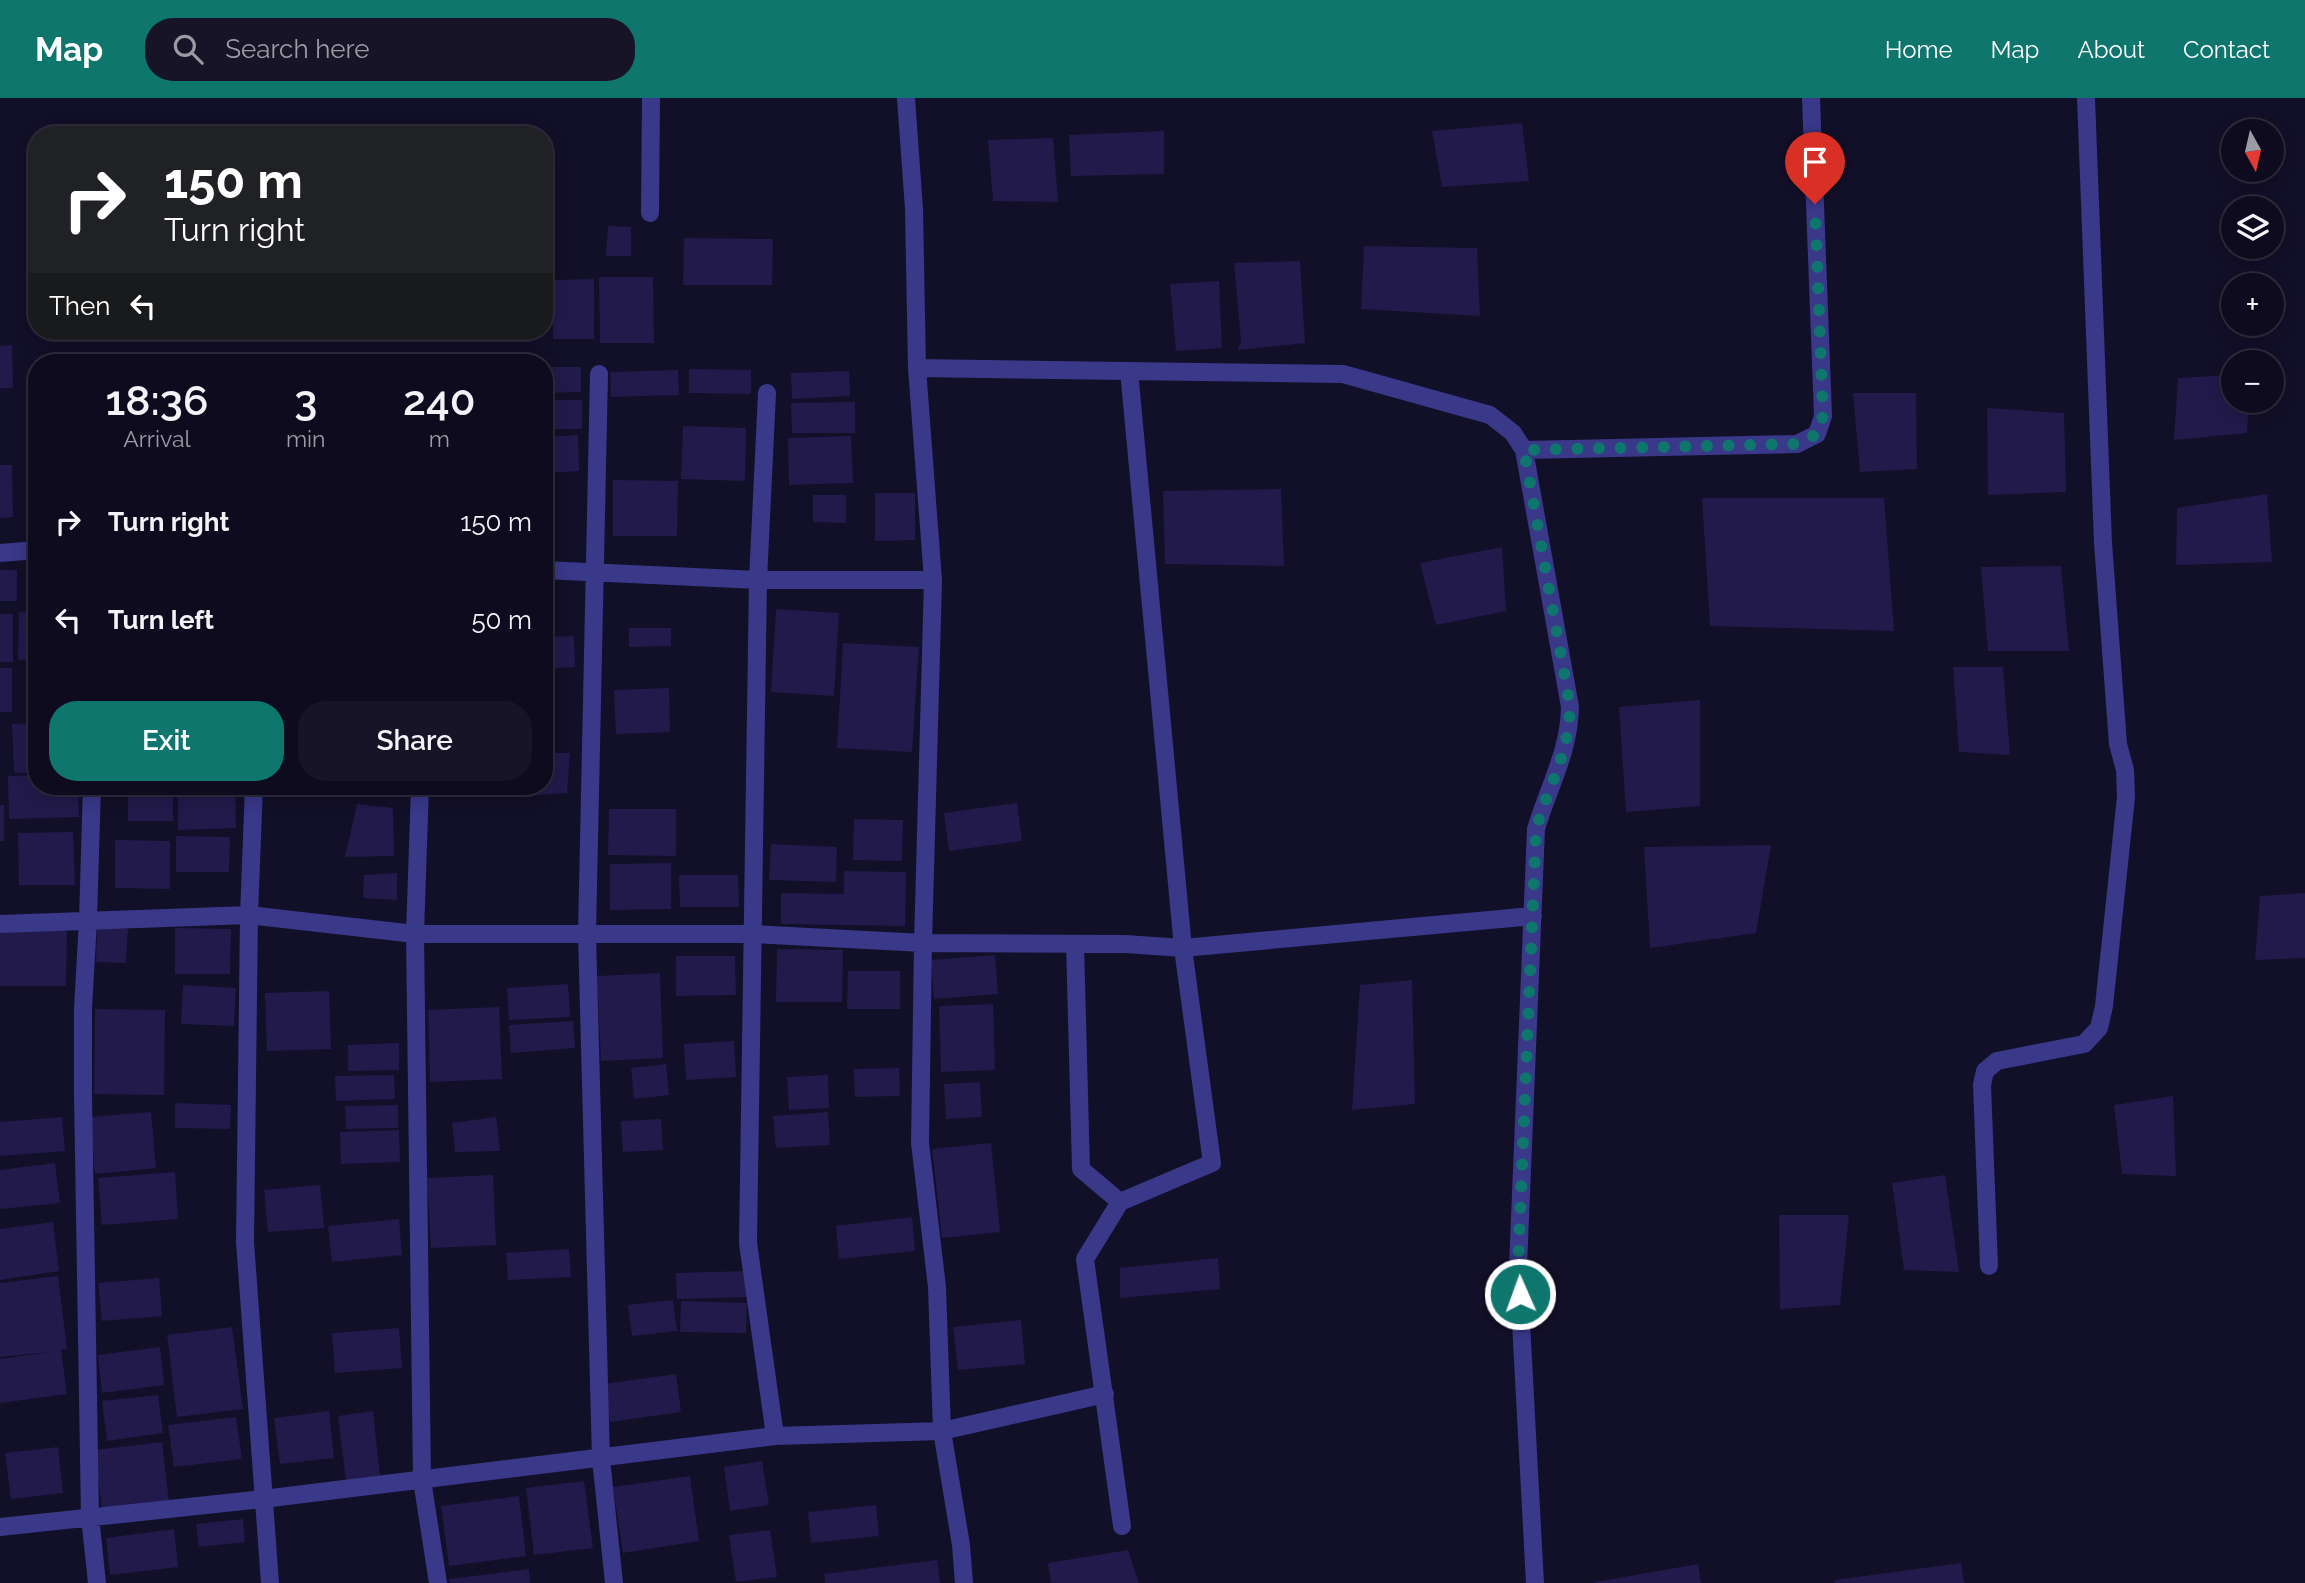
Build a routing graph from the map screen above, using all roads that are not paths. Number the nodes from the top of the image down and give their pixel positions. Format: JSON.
{"nodes":[{"id":1,"x":651,"y":98,"type":"edge"},
{"id":2,"x":906,"y":98,"type":"edge"},
{"id":3,"x":1811,"y":98,"type":"edge"},
{"id":4,"x":2086,"y":98,"type":"edge"},
{"id":5,"x":650,"y":213,"type":"dead end"},
{"id":6,"x":917,"y":368,"type":"junction"},
{"id":7,"x":1129,"y":371,"type":"junction"},
{"id":8,"x":599,"y":374,"type":"dead end"},
{"id":9,"x":767,"y":393,"type":"dead end"},
{"id":10,"x":1524,"y":450,"type":"junction"},
{"id":11,"x":28,"y":551,"type":"edge"},
{"id":12,"x":0,"y":553,"type":"edge"},
{"id":13,"x":553,"y":570,"type":"edge"},
{"id":14,"x":593,"y":572,"type":"junction"},
{"id":15,"x":758,"y":580,"type":"junction"},
{"id":16,"x":933,"y":580,"type":"junction"},
{"id":17,"x":92,"y":795,"type":"edge"},
{"id":18,"x":254,"y":795,"type":"edge"},
{"id":19,"x":420,"y":795,"type":"edge"},
{"id":20,"x":249,"y":915,"type":"junction"},
{"id":21,"x":1533,"y":916,"type":"junction"},
{"id":22,"x":88,"y":920,"type":"junction"},
{"id":23,"x":0,"y":924,"type":"edge"},
{"id":24,"x":415,"y":934,"type":"junction"},
{"id":25,"x":587,"y":934,"type":"junction"},
{"id":26,"x":753,"y":934,"type":"junction"},
{"id":27,"x":923,"y":943,"type":"junction"},
{"id":28,"x":1075,"y":944,"type":"junction"},
{"id":29,"x":1183,"y":948,"type":"junction"},
{"id":30,"x":1120,"y":1202,"type":"junction"},
{"id":31,"x":1989,"y":1266,"type":"dead end"},
{"id":32,"x":1105,"y":1394,"type":"junction"},
{"id":33,"x":942,"y":1431,"type":"junction"},
{"id":34,"x":775,"y":1436,"type":"junction"},
{"id":35,"x":601,"y":1459,"type":"junction"},
{"id":36,"x":422,"y":1480,"type":"junction"},
{"id":37,"x":263,"y":1499,"type":"junction"},
{"id":38,"x":90,"y":1517,"type":"junction"},
{"id":39,"x":1122,"y":1526,"type":"dead end"},
{"id":40,"x":0,"y":1527,"type":"edge"},
{"id":41,"x":97,"y":1583,"type":"edge"},
{"id":42,"x":270,"y":1583,"type":"edge"},
{"id":43,"x":438,"y":1583,"type":"edge"},
{"id":44,"x":614,"y":1583,"type":"edge"},
{"id":45,"x":964,"y":1583,"type":"edge"},
{"id":46,"x":1535,"y":1583,"type":"edge"}],
"edges":[{"from":1,"to":5,"type":"street"},
{"from":2,"to":6,"type":"street"},
{"from":3,"to":10,"type":"street"},
{"from":4,"to":31,"type":"street"},
{"from":6,"to":7,"type":"street"},
{"from":6,"to":16,"type":"street"},
{"from":7,"to":10,"type":"street"},
{"from":7,"to":29,"type":"street"},
{"from":8,"to":14,"type":"street"},
{"from":9,"to":15,"type":"street"},
{"from":10,"to":21,"type":"street"},
{"from":11,"to":12,"type":"street"},
{"from":13,"to":14,"type":"street"},
{"from":14,"to":15,"type":"street"},
{"from":14,"to":25,"type":"street"},
{"from":15,"to":16,"type":"street"},
{"from":15,"to":26,"type":"street"},
{"from":16,"to":27,"type":"street"},
{"from":17,"to":22,"type":"street"},
{"from":18,"to":20,"type":"street"},
{"from":19,"to":24,"type":"street"},
{"from":20,"to":22,"type":"street"},
{"from":20,"to":24,"type":"street"},
{"from":20,"to":37,"type":"street"},
{"from":21,"to":29,"type":"street"},
{"from":21,"to":46,"type":"street"},
{"from":22,"to":23,"type":"street"},
{"from":22,"to":38,"type":"street"},
{"from":24,"to":25,"type":"street"},
{"from":24,"to":36,"type":"street"},
{"from":25,"to":26,"type":"street"},
{"from":25,"to":35,"type":"street"},
{"from":26,"to":27,"type":"street"},
{"from":26,"to":34,"type":"street"},
{"from":27,"to":28,"type":"street"},
{"from":27,"to":33,"type":"street"},
{"from":28,"to":29,"type":"street"},
{"from":28,"to":30,"type":"street"},
{"from":29,"to":30,"type":"street"},
{"from":30,"to":32,"type":"street"},
{"from":32,"to":33,"type":"street"},
{"from":32,"to":39,"type":"street"},
{"from":33,"to":34,"type":"street"},
{"from":33,"to":45,"type":"street"},
{"from":34,"to":35,"type":"street"},
{"from":35,"to":36,"type":"street"},
{"from":35,"to":44,"type":"street"},
{"from":36,"to":37,"type":"street"},
{"from":36,"to":43,"type":"street"},
{"from":37,"to":38,"type":"street"},
{"from":37,"to":42,"type":"street"},
{"from":38,"to":40,"type":"street"},
{"from":38,"to":41,"type":"street"}]}
